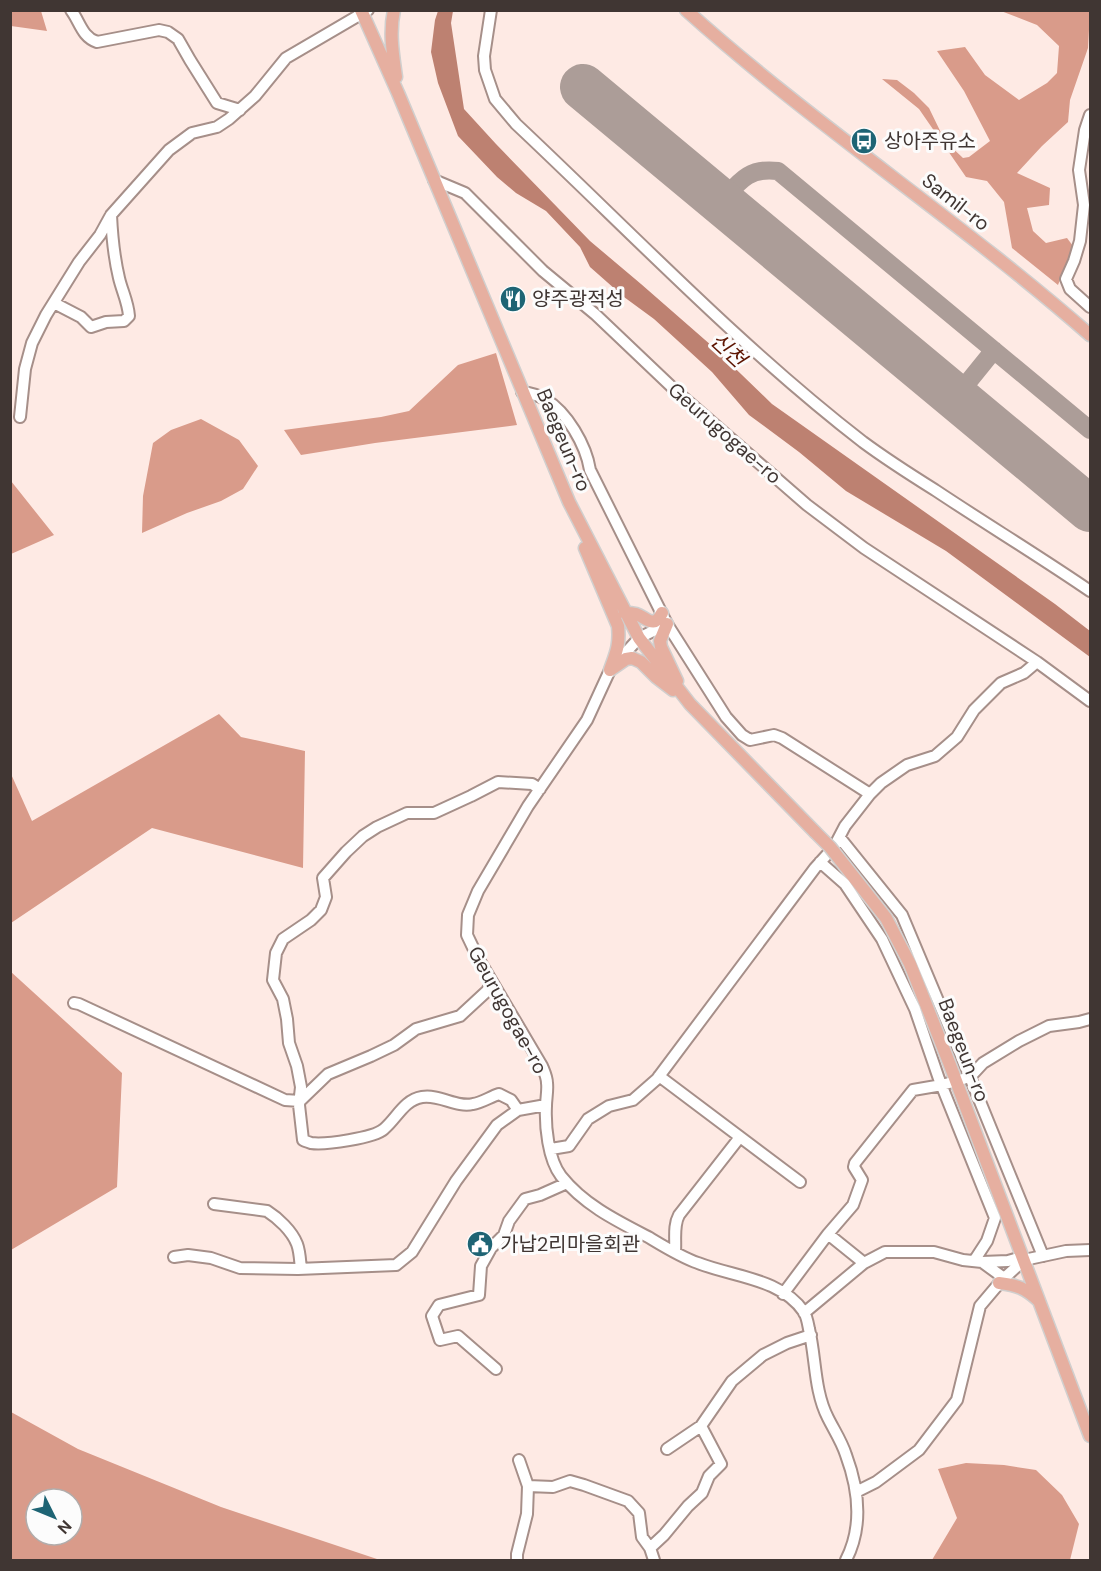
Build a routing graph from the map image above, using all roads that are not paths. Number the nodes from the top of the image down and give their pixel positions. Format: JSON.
{"nodes":[{"id":1,"x":71,"y":10,"type":"edge"},
{"id":2,"x":394,"y":10,"type":"edge"},
{"id":3,"x":490,"y":10,"type":"edge"},
{"id":4,"x":686,"y":10,"type":"edge"},
{"id":5,"x":364,"y":12,"type":"edge"},
{"id":6,"x":398,"y":93,"type":"junction"},
{"id":7,"x":240,"y":110,"type":"junction"},
{"id":8,"x":1090,"y":115,"type":"edge"},
{"id":9,"x":434,"y":180,"type":"junction"},
{"id":10,"x":111,"y":215,"type":"junction"},
{"id":11,"x":54,"y":303,"type":"junction"},
{"id":12,"x":1090,"y":307,"type":"edge"},
{"id":13,"x":1090,"y":335,"type":"edge"},
{"id":14,"x":522,"y":392,"type":"junction"},
{"id":15,"x":20,"y":417,"type":"dead end"},
{"id":16,"x":569,"y":502,"type":"junction"},
{"id":17,"x":1090,"y":591,"type":"edge"},
{"id":18,"x":625,"y":613,"type":"junction"},
{"id":19,"x":664,"y":619,"type":"junction"},
{"id":20,"x":639,"y":638,"type":"junction"},
{"id":21,"x":1037,"y":662,"type":"junction"},
{"id":22,"x":610,"y":670,"type":"junction"},
{"id":23,"x":685,"y":699,"type":"junction"},
{"id":24,"x":1090,"y":701,"type":"edge"},
{"id":25,"x":540,"y":789,"type":"junction"},
{"id":26,"x":870,"y":794,"type":"junction"},
{"id":27,"x":837,"y":842,"type":"junction"},
{"id":28,"x":820,"y":862,"type":"junction"},
{"id":29,"x":492,"y":982,"type":"junction"},
{"id":30,"x":74,"y":1003,"type":"dead end"},
{"id":31,"x":1090,"y":1019,"type":"edge"},
{"id":32,"x":659,"y":1076,"type":"junction"},
{"id":33,"x":970,"y":1077,"type":"junction"},
{"id":34,"x":956,"y":1081,"type":"junction"},
{"id":35,"x":942,"y":1085,"type":"junction"},
{"id":36,"x":300,"y":1101,"type":"junction"},
{"id":37,"x":546,"y":1105,"type":"junction"},
{"id":38,"x":518,"y":1110,"type":"junction"},
{"id":39,"x":740,"y":1137,"type":"junction"},
{"id":40,"x":551,"y":1149,"type":"junction"},
{"id":41,"x":800,"y":1182,"type":"dead end"},
{"id":42,"x":567,"y":1183,"type":"junction"},
{"id":43,"x":214,"y":1204,"type":"dead end"},
{"id":44,"x":828,"y":1234,"type":"junction"},
{"id":45,"x":1090,"y":1250,"type":"edge"},
{"id":46,"x":675,"y":1252,"type":"junction"},
{"id":47,"x":1042,"y":1256,"type":"junction"},
{"id":48,"x":174,"y":1257,"type":"dead end"},
{"id":49,"x":1023,"y":1258,"type":"junction"},
{"id":50,"x":978,"y":1261,"type":"junction"},
{"id":51,"x":864,"y":1263,"type":"junction"},
{"id":52,"x":301,"y":1269,"type":"junction"},
{"id":53,"x":1002,"y":1280,"type":"junction"},
{"id":54,"x":783,"y":1294,"type":"junction"},
{"id":55,"x":1039,"y":1300,"type":"junction"},
{"id":56,"x":804,"y":1313,"type":"junction"},
{"id":57,"x":811,"y":1335,"type":"junction"},
{"id":58,"x":496,"y":1370,"type":"dead end"},
{"id":59,"x":701,"y":1426,"type":"junction"},
{"id":60,"x":1090,"y":1437,"type":"edge"},
{"id":61,"x":667,"y":1449,"type":"dead end"},
{"id":62,"x":519,"y":1460,"type":"dead end"},
{"id":63,"x":528,"y":1486,"type":"junction"},
{"id":64,"x":856,"y":1492,"type":"junction"},
{"id":65,"x":650,"y":1548,"type":"junction"},
{"id":66,"x":517,"y":1560,"type":"edge"},
{"id":67,"x":654,"y":1560,"type":"edge"},
{"id":68,"x":846,"y":1560,"type":"edge"}],
"edges":[{"from":1,"to":7,"type":"street"},
{"from":2,"to":6,"type":"main road"},
{"from":3,"to":17,"type":"street"},
{"from":4,"to":13,"type":"main road","name":"Samil-ro"},
{"from":5,"to":6,"type":"main road","name":"Baegeun-ro"},
{"from":5,"to":7,"type":"street"},
{"from":6,"to":9,"type":"main road","name":"Baegeun-ro"},
{"from":7,"to":10,"type":"street"},
{"from":8,"to":12,"type":"street"},
{"from":9,"to":14,"type":"main road","name":"Baegeun-ro"},
{"from":9,"to":21,"type":"street","name":"Geurugogae-ro"},
{"from":10,"to":11,"type":"street"},
{"from":10,"to":11,"type":"street"},
{"from":11,"to":15,"type":"street"},
{"from":14,"to":16,"type":"main road","name":"Baegeun-ro"},
{"from":14,"to":19,"type":"street"},
{"from":16,"to":18,"type":"main road","name":"Baegeun-ro"},
{"from":16,"to":22,"type":"main road"},
{"from":18,"to":19,"type":"main road"},
{"from":18,"to":20,"type":"main road","name":"Baegeun-ro"},
{"from":19,"to":20,"type":"street"},
{"from":19,"to":23,"type":"main road"},
{"from":19,"to":26,"type":"street"},
{"from":20,"to":22,"type":"street","name":"Geurugogae-ro"},
{"from":20,"to":23,"type":"main road","name":"Baegeun-ro"},
{"from":21,"to":24,"type":"street","name":"Geurugogae-ro"},
{"from":21,"to":26,"type":"street"},
{"from":22,"to":23,"type":"main road"},
{"from":22,"to":25,"type":"street","name":"Geurugogae-ro"},
{"from":23,"to":34,"type":"main road","name":"Baegeun-ro","bridge":true},
{"from":25,"to":29,"type":"street","name":"Geurugogae-ro"},
{"from":25,"to":36,"type":"street"},
{"from":26,"to":27,"type":"street"},
{"from":27,"to":28,"type":"street"},
{"from":27,"to":33,"type":"street"},
{"from":28,"to":32,"type":"street"},
{"from":28,"to":35,"type":"street"},
{"from":29,"to":36,"type":"street"},
{"from":29,"to":37,"type":"street","name":"Geurugogae-ro"},
{"from":30,"to":36,"type":"street"},
{"from":31,"to":33,"type":"street"},
{"from":32,"to":39,"type":"street"},
{"from":32,"to":40,"type":"street"},
{"from":33,"to":34,"type":"street"},
{"from":33,"to":47,"type":"street"},
{"from":34,"to":35,"type":"street"},
{"from":34,"to":49,"type":"main road","name":"Baegeun-ro"},
{"from":35,"to":44,"type":"street"},
{"from":35,"to":50,"type":"street"},
{"from":36,"to":38,"type":"street"},
{"from":37,"to":38,"type":"street"},
{"from":37,"to":40,"type":"street","name":"Geurugogae-ro"},
{"from":38,"to":52,"type":"street"},
{"from":39,"to":41,"type":"street"},
{"from":39,"to":46,"type":"street"},
{"from":40,"to":42,"type":"street","name":"Geurugogae-ro"},
{"from":42,"to":46,"type":"street","name":"Geurugogae-ro"},
{"from":42,"to":58,"type":"street"},
{"from":43,"to":52,"type":"street"},
{"from":44,"to":51,"type":"street"},
{"from":44,"to":54,"type":"street"},
{"from":45,"to":47,"type":"street"},
{"from":46,"to":54,"type":"street","name":"Geurugogae-ro"},
{"from":47,"to":49,"type":"street"},
{"from":48,"to":52,"type":"street"},
{"from":49,"to":50,"type":"street"},
{"from":49,"to":53,"type":"street"},
{"from":49,"to":55,"type":"main road","name":"Baegeun-ro"},
{"from":50,"to":51,"type":"street"},
{"from":50,"to":53,"type":"street"},
{"from":51,"to":56,"type":"street"},
{"from":53,"to":55,"type":"main road"},
{"from":53,"to":64,"type":"street"},
{"from":54,"to":56,"type":"street","name":"Geurugogae-ro"},
{"from":55,"to":60,"type":"main road","name":"Baegeun-ro"},
{"from":56,"to":57,"type":"street"},
{"from":57,"to":59,"type":"street"},
{"from":57,"to":64,"type":"street"},
{"from":59,"to":61,"type":"street"},
{"from":59,"to":65,"type":"street"},
{"from":62,"to":63,"type":"street"},
{"from":63,"to":65,"type":"street"},
{"from":63,"to":66,"type":"street"},
{"from":64,"to":68,"type":"street"},
{"from":65,"to":67,"type":"street"}]}
